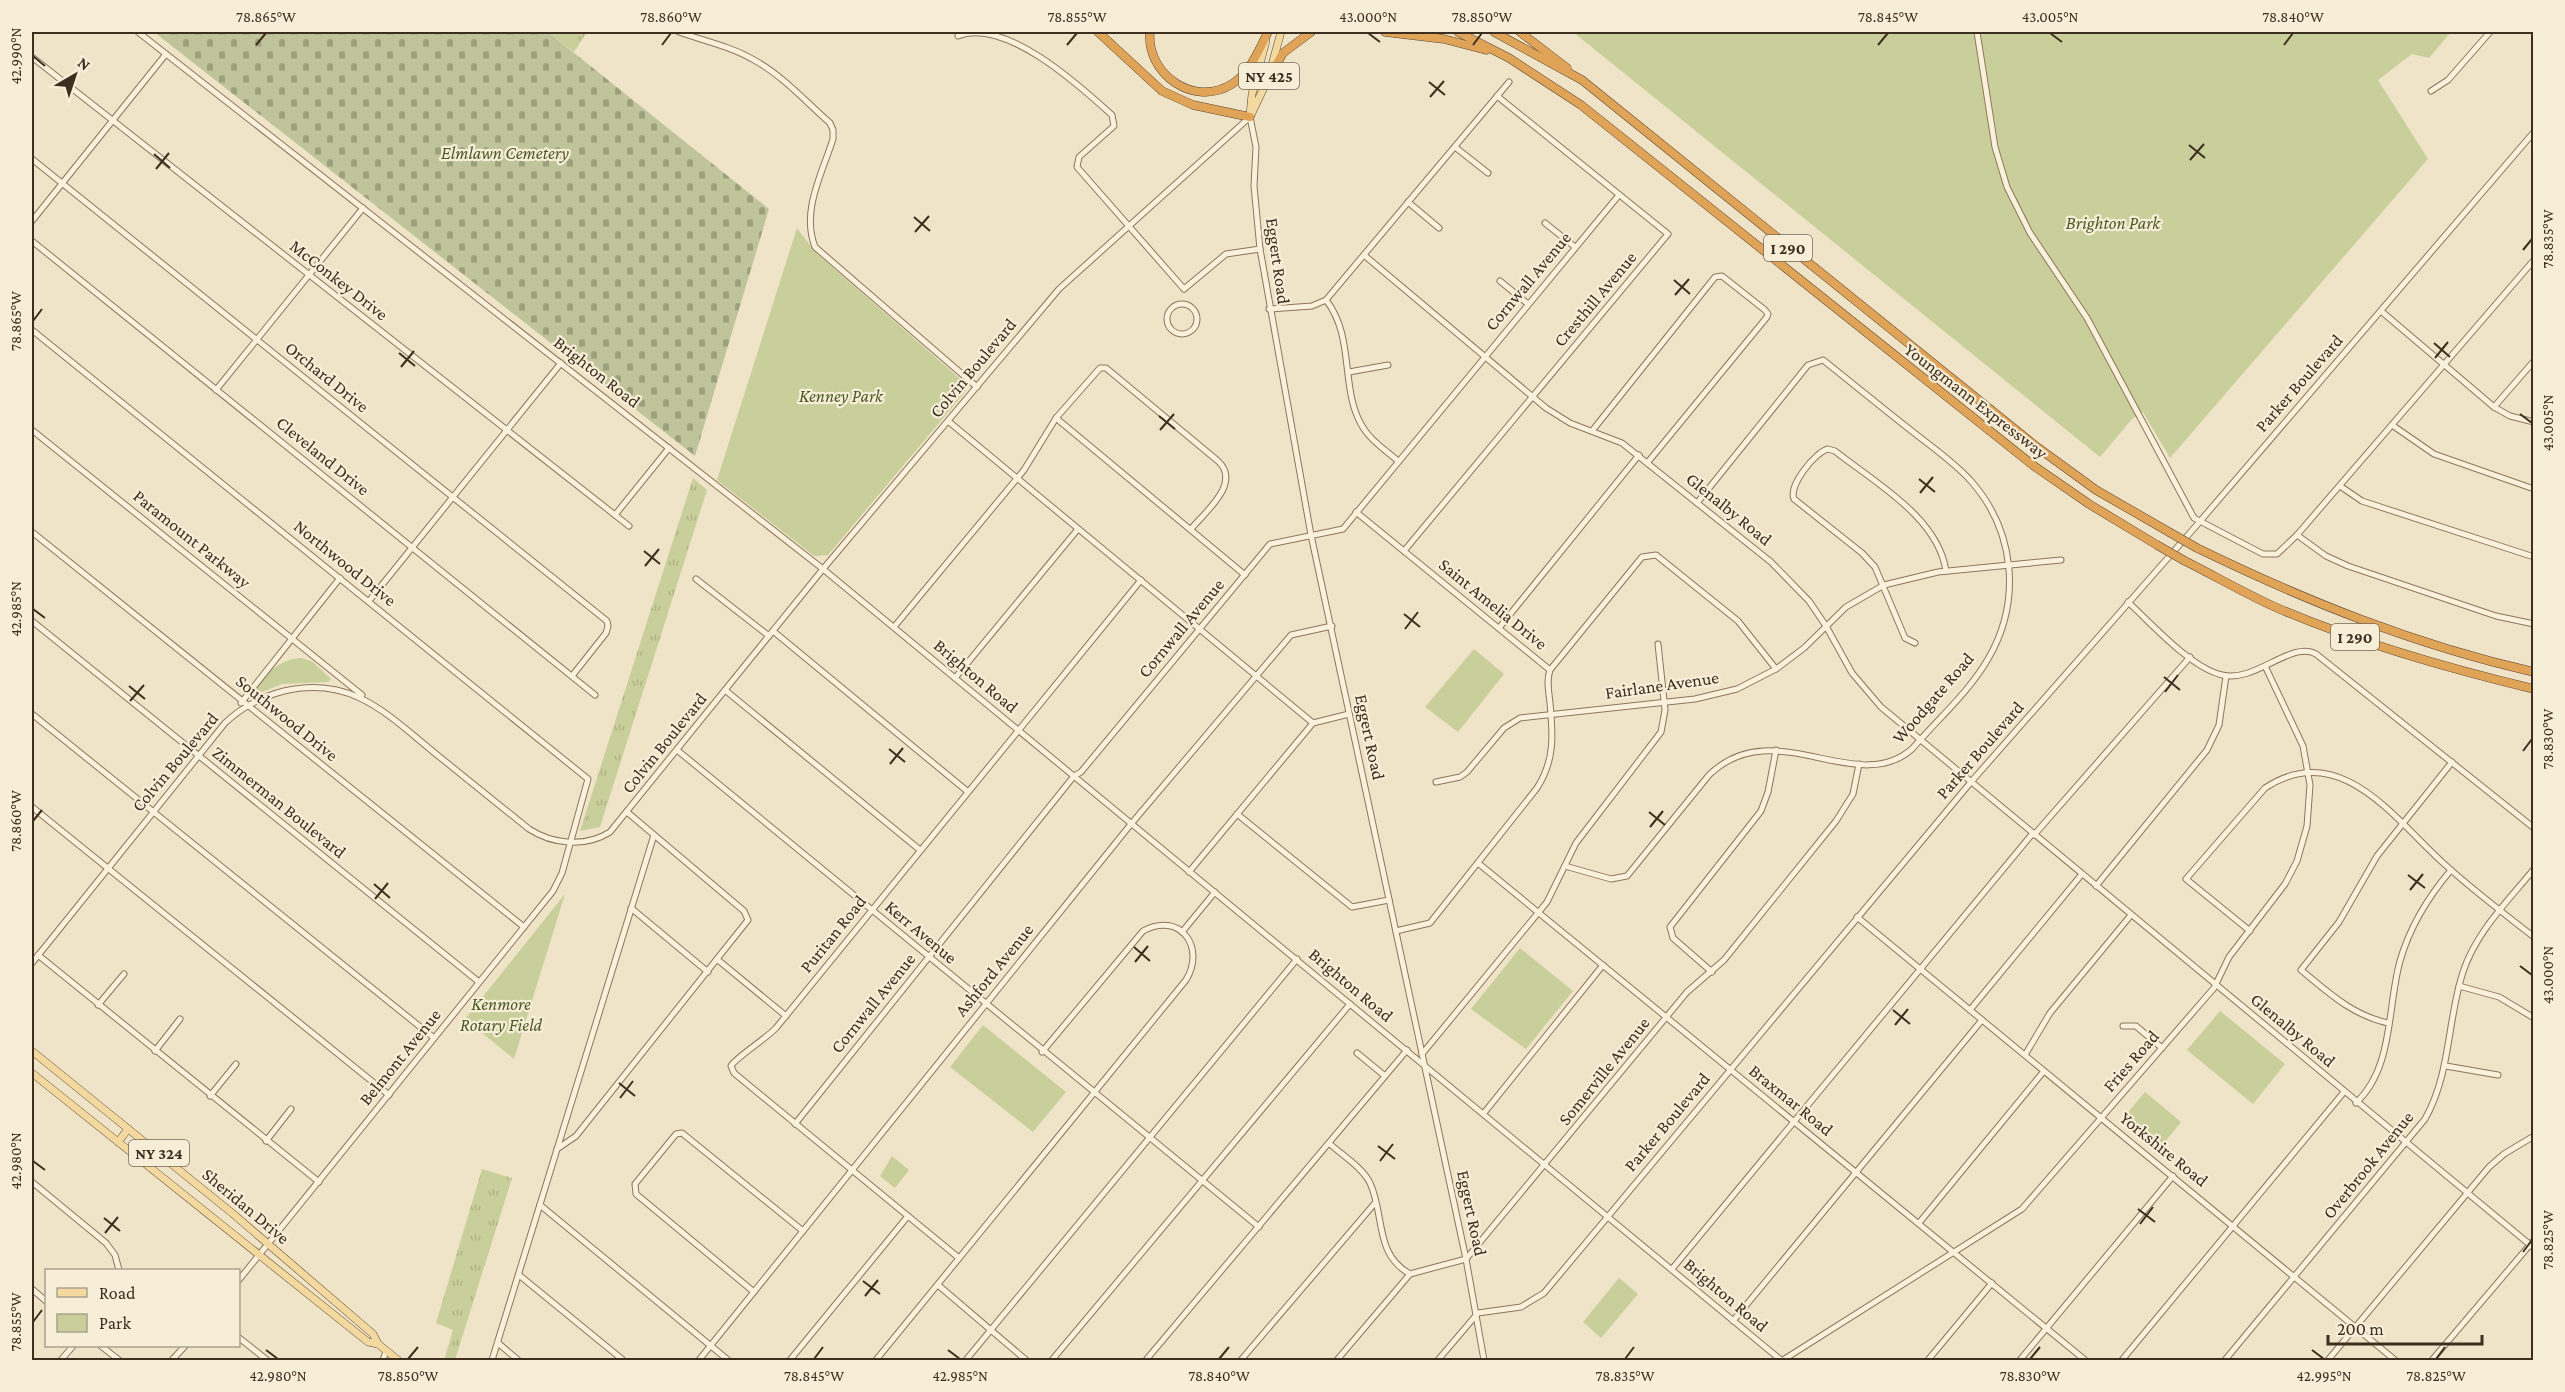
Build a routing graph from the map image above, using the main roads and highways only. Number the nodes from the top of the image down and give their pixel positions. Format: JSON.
{"nodes":[{"id":1,"x":1098,"y":32,"type":"edge"},
{"id":2,"x":1150,"y":32,"type":"edge"},
{"id":3,"x":1268,"y":32,"type":"edge"},
{"id":4,"x":1281,"y":32,"type":"edge"},
{"id":5,"x":1311,"y":32,"type":"edge"},
{"id":6,"x":1385,"y":32,"type":"edge"},
{"id":7,"x":1458,"y":32,"type":"edge"},
{"id":8,"x":1494,"y":32,"type":"edge"},
{"id":9,"x":1520,"y":32,"type":"edge"},
{"id":10,"x":1509,"y":58,"type":"junction"},
{"id":11,"x":1268,"y":79,"type":"junction"},
{"id":12,"x":1582,"y":80,"type":"junction"},
{"id":13,"x":1250,"y":117,"type":"junction"},
{"id":14,"x":2534,"y":672,"type":"edge"},
{"id":15,"x":2534,"y":689,"type":"edge"},
{"id":16,"x":32,"y":1051,"type":"edge"},
{"id":17,"x":32,"y":1073,"type":"edge"},
{"id":18,"x":129,"y":1129,"type":"junction"},
{"id":19,"x":118,"y":1142,"type":"junction"},
{"id":20,"x":378,"y":1344,"type":"junction"},
{"id":21,"x":398,"y":1360,"type":"edge"}],
"edges":[{"from":1,"to":13,"type":"highway"},
{"from":2,"to":3,"type":"highway"},
{"from":3,"to":13,"type":"main road"},
{"from":4,"to":11,"type":"main road","number":"NY 425"},
{"from":5,"to":11,"type":"highway"},
{"from":6,"to":10,"type":"highway"},
{"from":7,"to":10,"type":"highway","name":"Youngmann Expressway","number":"I 290"},
{"from":8,"to":12,"type":"highway","name":"Youngmann Expressway","number":"I 290"},
{"from":9,"to":12,"type":"highway"},
{"from":10,"to":15,"type":"highway","name":"Youngmann Expressway","number":"I 290","bridge":true},
{"from":11,"to":13,"type":"main road","number":"NY 425"},
{"from":12,"to":14,"type":"highway","name":"Youngmann Expressway","number":"I 290","bridge":true},
{"from":16,"to":18,"type":"main road","name":"Sheridan Drive","number":"NY 324"},
{"from":17,"to":19,"type":"main road","name":"Sheridan Drive","number":"NY 324"},
{"from":18,"to":19,"type":"main road"},
{"from":18,"to":20,"type":"main road","name":"Sheridan Drive","number":"NY 324"},
{"from":19,"to":20,"type":"main road","name":"Sheridan Drive","number":"NY 324"},
{"from":20,"to":21,"type":"main road","name":"Sheridan Drive","number":"NY 324"}]}
